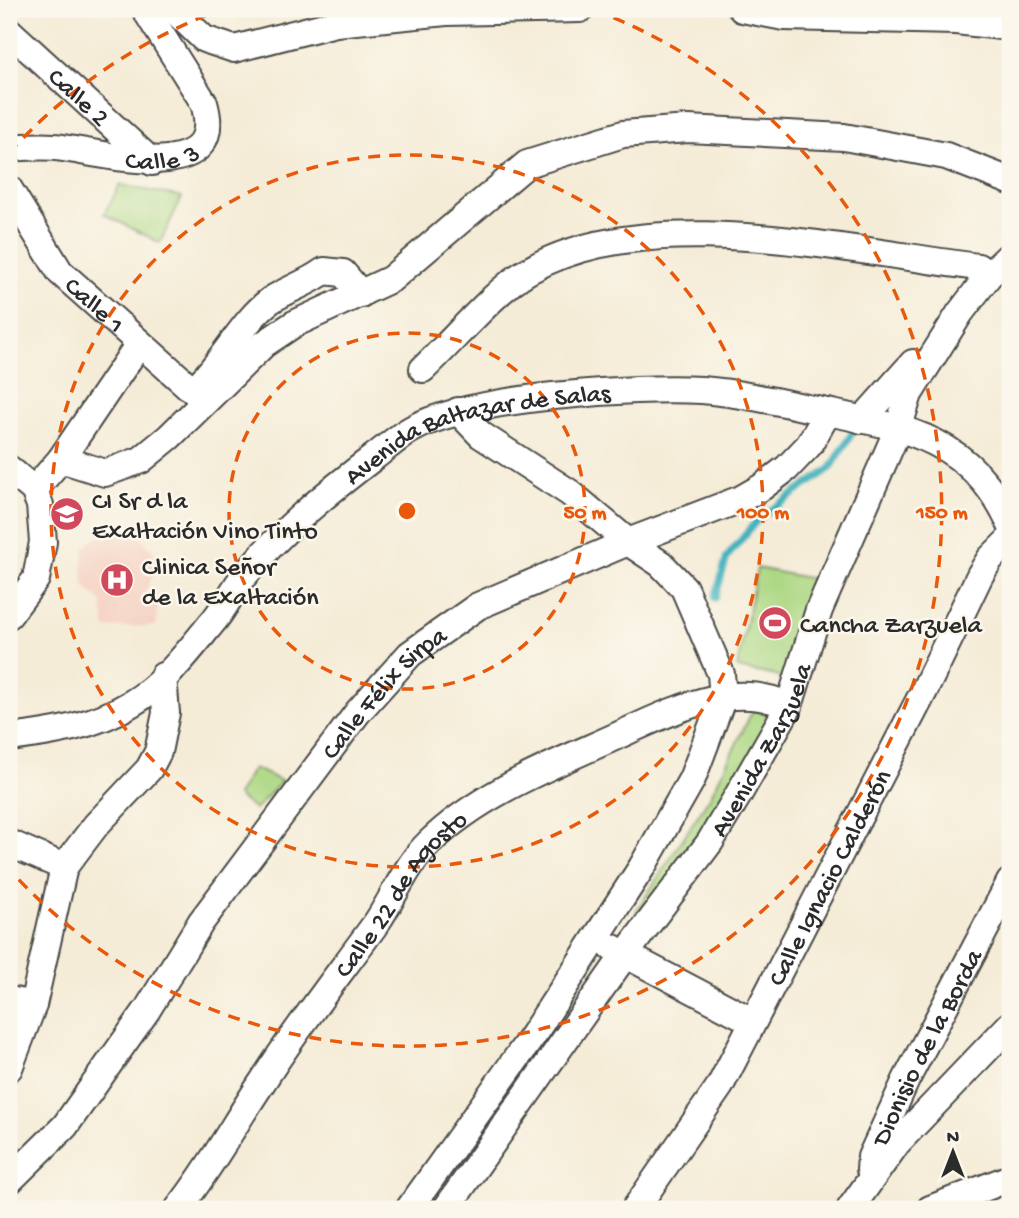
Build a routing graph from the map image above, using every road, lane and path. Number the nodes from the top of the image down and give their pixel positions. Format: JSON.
{"nodes":[{"id":1,"x":145,"y":9,"type":"edge"},
{"id":2,"x":173,"y":9,"type":"edge"},
{"id":3,"x":580,"y":9,"type":"edge"},
{"id":4,"x":742,"y":9,"type":"edge"},
{"id":5,"x":1010,"y":27,"type":"edge"},
{"id":6,"x":9,"y":31,"type":"edge"},
{"id":7,"x":9,"y":148,"type":"edge"},
{"id":8,"x":152,"y":162,"type":"junction"},
{"id":9,"x":1010,"y":181,"type":"edge"},
{"id":10,"x":9,"y":189,"type":"edge"},
{"id":11,"x":1010,"y":238,"type":"edge"},
{"id":12,"x":1010,"y":255,"type":"edge"},
{"id":13,"x":983,"y":271,"type":"junction"},
{"id":14,"x":361,"y":294,"type":"junction"},
{"id":15,"x":139,"y":344,"type":"junction"},
{"id":16,"x":423,"y":369,"type":"dead end"},
{"id":17,"x":199,"y":395,"type":"junction"},
{"id":18,"x":457,"y":411,"type":"junction"},
{"id":19,"x":828,"y":412,"type":"junction"},
{"id":20,"x":862,"y":420,"type":"junction"},
{"id":21,"x":898,"y":429,"type":"junction"},
{"id":22,"x":61,"y":459,"type":"junction"},
{"id":23,"x":9,"y":469,"type":"edge"},
{"id":24,"x":34,"y":489,"type":"junction"},
{"id":25,"x":1010,"y":523,"type":"edge"},
{"id":26,"x":1010,"y":539,"type":"edge"},
{"id":27,"x":628,"y":542,"type":"junction"},
{"id":28,"x":9,"y":615,"type":"edge"},
{"id":29,"x":163,"y":676,"type":"junction"},
{"id":30,"x":723,"y":697,"type":"junction"},
{"id":31,"x":789,"y":706,"type":"junction"},
{"id":32,"x":9,"y":738,"type":"edge"},
{"id":33,"x":9,"y":842,"type":"edge"},
{"id":34,"x":64,"y":867,"type":"junction"},
{"id":35,"x":1010,"y":882,"type":"edge"},
{"id":36,"x":598,"y":938,"type":"junction"},
{"id":37,"x":624,"y":956,"type":"junction"},
{"id":38,"x":21,"y":1002,"type":"edge"},
{"id":39,"x":752,"y":1021,"type":"junction"},
{"id":40,"x":1010,"y":1025,"type":"edge"},
{"id":41,"x":9,"y":1068,"type":"edge"},
{"id":42,"x":873,"y":1175,"type":"junction"},
{"id":43,"x":1010,"y":1178,"type":"edge"},
{"id":44,"x":9,"y":1181,"type":"edge"},
{"id":45,"x":178,"y":1209,"type":"edge"},
{"id":46,"x":409,"y":1209,"type":"edge"},
{"id":47,"x":446,"y":1209,"type":"edge"},
{"id":48,"x":635,"y":1209,"type":"edge"},
{"id":49,"x":850,"y":1209,"type":"edge"},
{"id":50,"x":930,"y":1209,"type":"edge"}],
"edges":[{"from":1,"to":8,"type":"street","name":"Calle 3"},
{"from":2,"to":3,"type":"street"},
{"from":4,"to":5,"type":"street"},
{"from":6,"to":8,"type":"street","name":"Calle 2"},
{"from":7,"to":8,"type":"street","name":"Calle 3"},
{"from":9,"to":14,"type":"street"},
{"from":10,"to":15,"type":"street","name":"Calle 1"},
{"from":11,"to":13,"type":"street"},
{"from":12,"to":13,"type":"street","name":"Avenida Zarzuela"},
{"from":13,"to":16,"type":"street"},
{"from":13,"to":20,"type":"street"},
{"from":13,"to":21,"type":"street","name":"Avenida Zarzuela"},
{"from":14,"to":17,"type":"street"},
{"from":14,"to":17,"type":"street"},
{"from":15,"to":17,"type":"street","name":"Calle 1"},
{"from":15,"to":22,"type":"street"},
{"from":17,"to":22,"type":"street"},
{"from":18,"to":19,"type":"street","name":"Avenida Baltazar de Salas"},
{"from":18,"to":27,"type":"street","name":"Avenida Zarzuela"},
{"from":18,"to":29,"type":"street","name":"Avenida Baltazar de Salas"},
{"from":19,"to":20,"type":"street","name":"Avenida Baltazar de Salas"},
{"from":19,"to":27,"type":"street","name":"Calle Félix Sirpa"},
{"from":20,"to":21,"type":"street","name":"Avenida Baltazar de Salas"},
{"from":21,"to":25,"type":"street","name":"Avenida Baltazar de Salas"},
{"from":21,"to":31,"type":"street","name":"Avenida Zarzuela"},
{"from":22,"to":24,"type":"street"},
{"from":23,"to":24,"type":"street"},
{"from":24,"to":28,"type":"street"},
{"from":26,"to":39,"type":"street","name":"Calle Ignacio Calderón"},
{"from":27,"to":30,"type":"street","name":"Avenida Zarzuela"},
{"from":27,"to":44,"type":"street","name":"Calle Félix Sirpa"},
{"from":29,"to":32,"type":"street","name":"Avenida Baltazar de Salas"},
{"from":29,"to":34,"type":"street"},
{"from":30,"to":31,"type":"street","name":"Calle 22 de Agosto"},
{"from":30,"to":36,"type":"street","name":"Avenida Zarzuela"},
{"from":30,"to":45,"type":"street","name":"Calle 22 de Agosto"},
{"from":31,"to":37,"type":"street","name":"Avenida Zarzuela"},
{"from":33,"to":34,"type":"street"},
{"from":34,"to":38,"type":"street"},
{"from":35,"to":42,"type":"street","name":"Dionisio de la Borda"},
{"from":36,"to":37,"type":"street"},
{"from":36,"to":46,"type":"street","name":"Avenida Zarzuela"},
{"from":37,"to":39,"type":"street"},
{"from":37,"to":47,"type":"street","name":"Avenida Zarzuela"},
{"from":38,"to":41,"type":"street"},
{"from":39,"to":48,"type":"street","name":"Calle Ignacio Calderón"},
{"from":40,"to":42,"type":"street"},
{"from":42,"to":49,"type":"street"},
{"from":43,"to":50,"type":"street"}]}
